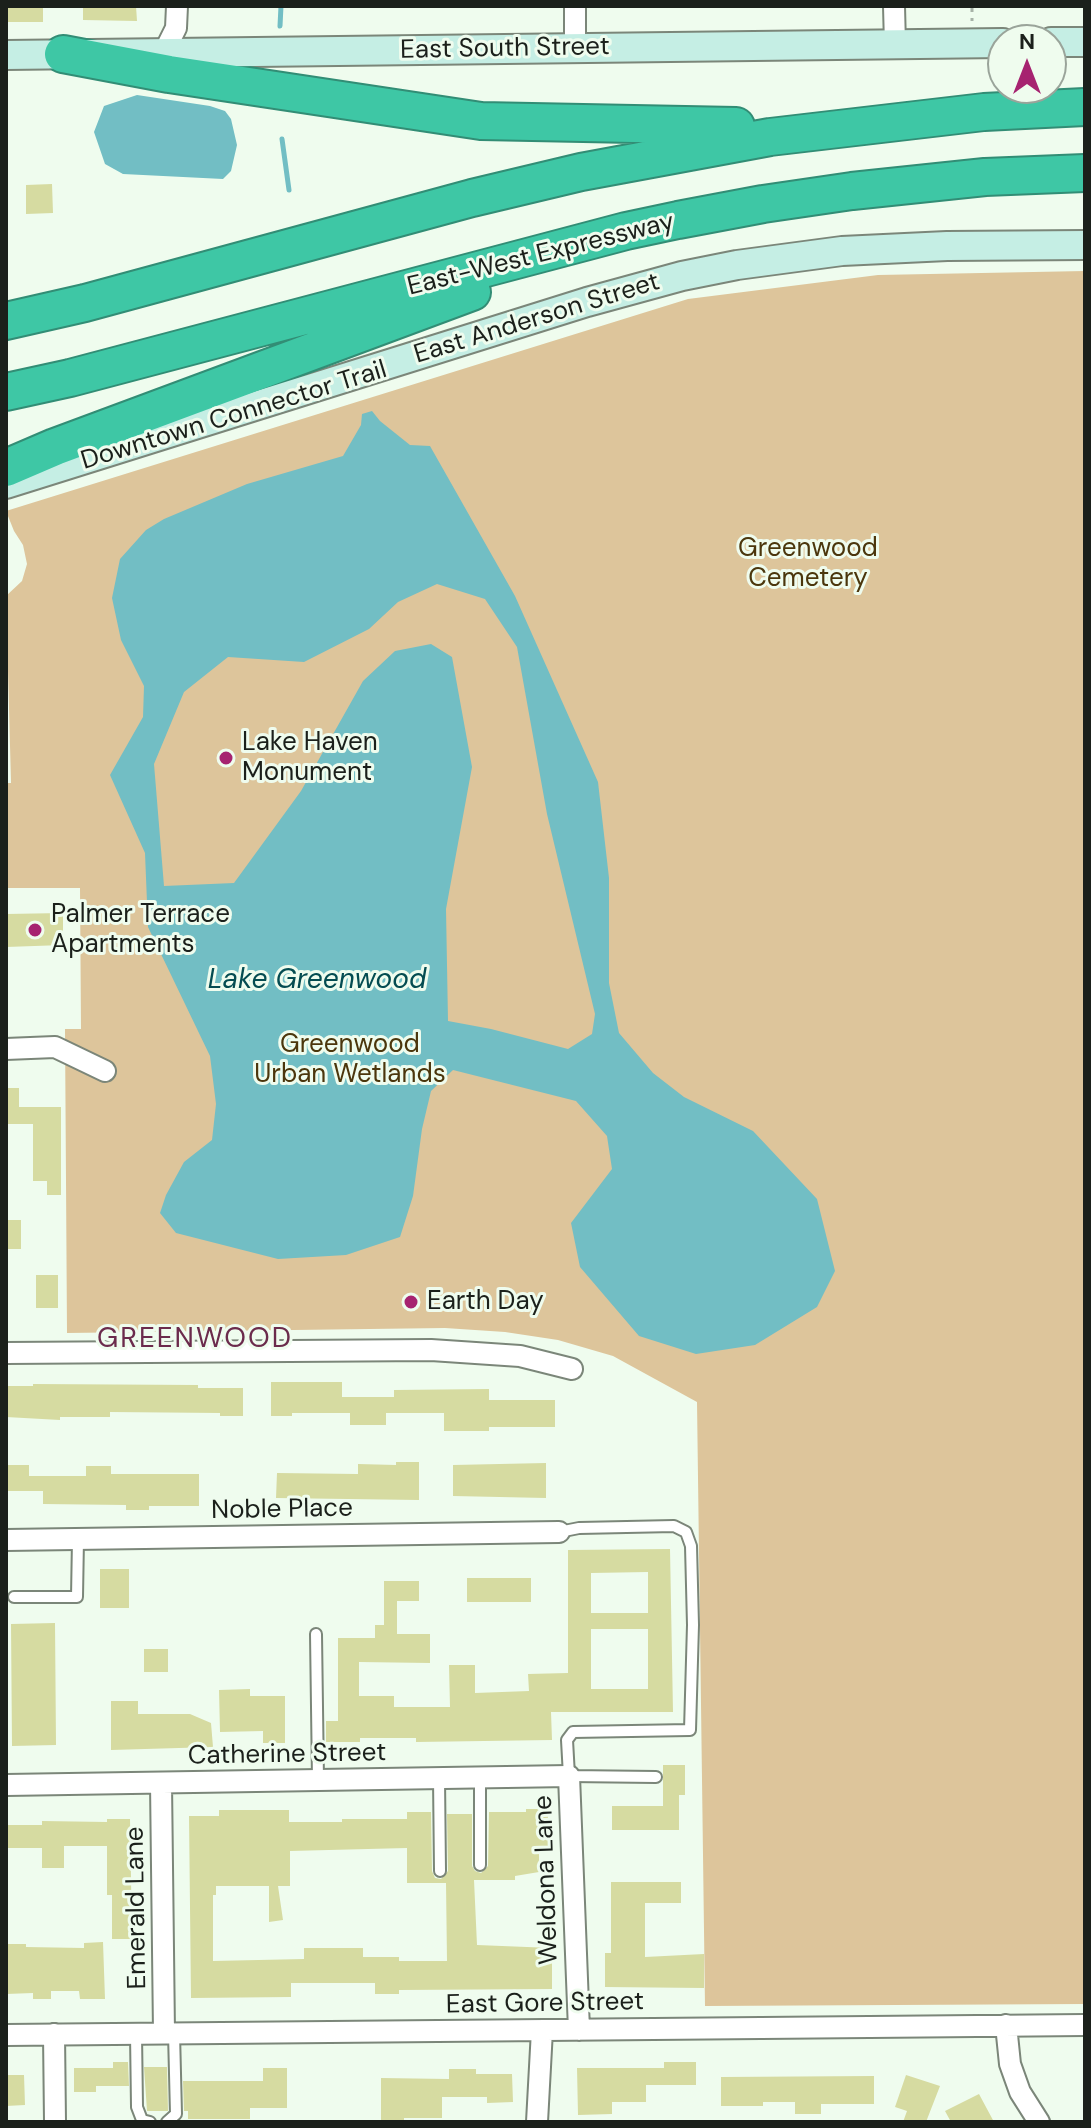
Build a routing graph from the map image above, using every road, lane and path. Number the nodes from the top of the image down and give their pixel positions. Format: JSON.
{"nodes":[{"id":1,"x":177,"y":6,"type":"edge"},
{"id":2,"x":575,"y":6,"type":"edge"},
{"id":3,"x":894,"y":6,"type":"edge"},
{"id":4,"x":972,"y":6,"type":"edge"},
{"id":5,"x":972,"y":21,"type":"dead end"},
{"id":6,"x":987,"y":43,"type":"edge"},
{"id":7,"x":895,"y":45,"type":"junction"},
{"id":8,"x":575,"y":49,"type":"junction"},
{"id":9,"x":63,"y":54,"type":"junction"},
{"id":10,"x":163,"y":54,"type":"junction"},
{"id":11,"x":6,"y":55,"type":"edge"},
{"id":12,"x":1085,"y":107,"type":"edge"},
{"id":13,"x":834,"y":129,"type":"junction"},
{"id":14,"x":1085,"y":173,"type":"edge"},
{"id":15,"x":985,"y":177,"type":"junction"},
{"id":16,"x":1085,"y":180,"type":"edge"},
{"id":17,"x":626,"y":231,"type":"junction"},
{"id":18,"x":1085,"y":245,"type":"edge"},
{"id":19,"x":6,"y":321,"type":"edge"},
{"id":20,"x":6,"y":392,"type":"edge"},
{"id":21,"x":6,"y":468,"type":"edge"},
{"id":22,"x":6,"y":484,"type":"edge"},
{"id":23,"x":6,"y":1049,"type":"edge"},
{"id":24,"x":105,"y":1071,"type":"dead end"},
{"id":25,"x":6,"y":1353,"type":"edge"},
{"id":26,"x":572,"y":1369,"type":"dead end"},
{"id":27,"x":559,"y":1532,"type":"joint"},
{"id":28,"x":78,"y":1539,"type":"junction"},
{"id":29,"x":6,"y":1540,"type":"edge"},
{"id":30,"x":14,"y":1597,"type":"dead end"},
{"id":31,"x":316,"y":1634,"type":"dead end"},
{"id":32,"x":569,"y":1776,"type":"junction"},
{"id":33,"x":656,"y":1777,"type":"dead end"},
{"id":34,"x":439,"y":1778,"type":"junction"},
{"id":35,"x":480,"y":1778,"type":"junction"},
{"id":36,"x":318,"y":1780,"type":"junction"},
{"id":37,"x":161,"y":1783,"type":"junction"},
{"id":38,"x":6,"y":1785,"type":"edge"},
{"id":39,"x":480,"y":1865,"type":"dead end"},
{"id":40,"x":440,"y":1871,"type":"dead end"},
{"id":41,"x":1006,"y":2025,"type":"junction"},
{"id":42,"x":1085,"y":2025,"type":"edge"},
{"id":43,"x":542,"y":2030,"type":"junction"},
{"id":44,"x":579,"y":2030,"type":"junction"},
{"id":45,"x":169,"y":2033,"type":"junction"},
{"id":46,"x":54,"y":2034,"type":"junction"},
{"id":47,"x":136,"y":2034,"type":"junction"},
{"id":48,"x":6,"y":2035,"type":"edge"},
{"id":49,"x":55,"y":2122,"type":"edge"},
{"id":50,"x":150,"y":2122,"type":"edge"},
{"id":51,"x":167,"y":2122,"type":"edge"},
{"id":52,"x":537,"y":2122,"type":"edge"},
{"id":53,"x":1039,"y":2122,"type":"edge"}],
"edges":[{"from":1,"to":10,"type":"street"},
{"from":2,"to":8,"type":"street"},
{"from":3,"to":7,"type":"street"},
{"from":4,"to":5,"type":"path"},
{"from":6,"to":7,"type":"main road","name":"East South Street"},
{"from":7,"to":8,"type":"main road","name":"East South Street"},
{"from":8,"to":10,"type":"main road","name":"East South Street"},
{"from":9,"to":10,"type":"main road","name":"East South Street"},
{"from":9,"to":11,"type":"main road","name":"East South Street"},
{"from":9,"to":13,"type":"highway"},
{"from":12,"to":13,"type":"highway"},
{"from":13,"to":19,"type":"highway"},
{"from":14,"to":15,"type":"highway","name":"East-West Expressway"},
{"from":15,"to":16,"type":"highway"},
{"from":15,"to":17,"type":"highway","name":"East-West Expressway"},
{"from":17,"to":20,"type":"highway","name":"East-West Expressway"},
{"from":17,"to":21,"type":"highway"},
{"from":18,"to":22,"type":"main road","name":"East Anderson Street"},
{"from":23,"to":24,"type":"street"},
{"from":25,"to":26,"type":"street"},
{"from":27,"to":28,"type":"street","name":"Noble Place"},
{"from":27,"to":32,"type":"lane"},
{"from":28,"to":29,"type":"street","name":"Noble Place"},
{"from":28,"to":30,"type":"lane"},
{"from":31,"to":36,"type":"lane"},
{"from":32,"to":33,"type":"lane"},
{"from":32,"to":35,"type":"street","name":"Catherine Street"},
{"from":32,"to":44,"type":"street","name":"Weldona Lane"},
{"from":34,"to":35,"type":"street","name":"Catherine Street"},
{"from":34,"to":36,"type":"street","name":"Catherine Street"},
{"from":34,"to":40,"type":"lane"},
{"from":35,"to":39,"type":"lane"},
{"from":36,"to":37,"type":"street","name":"Catherine Street"},
{"from":37,"to":38,"type":"street","name":"Catherine Street"},
{"from":37,"to":45,"type":"street","name":"Emerald Lane"},
{"from":41,"to":42,"type":"street","name":"East Gore Street"},
{"from":41,"to":44,"type":"street","name":"East Gore Street"},
{"from":41,"to":53,"type":"street"},
{"from":43,"to":44,"type":"street","name":"East Gore Street"},
{"from":43,"to":45,"type":"street","name":"East Gore Street"},
{"from":43,"to":52,"type":"street"},
{"from":45,"to":47,"type":"street","name":"East Gore Street"},
{"from":45,"to":51,"type":"lane"},
{"from":46,"to":47,"type":"street","name":"East Gore Street"},
{"from":46,"to":48,"type":"street","name":"East Gore Street"},
{"from":46,"to":49,"type":"street"},
{"from":47,"to":50,"type":"lane"}]}
